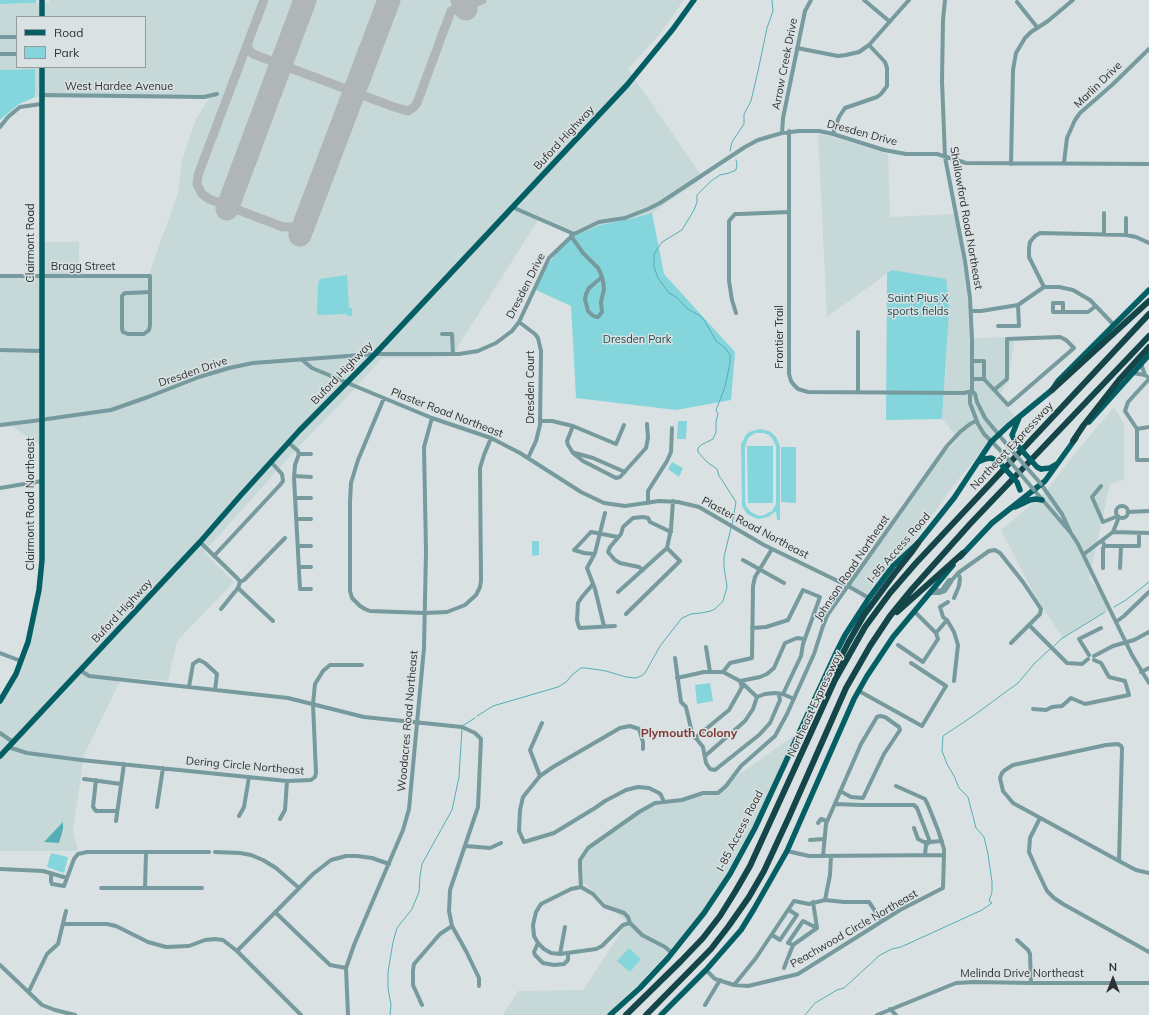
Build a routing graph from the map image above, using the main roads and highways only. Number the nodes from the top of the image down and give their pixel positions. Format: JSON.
{"nodes":[{"id":1,"x":42,"y":0,"type":"edge"},
{"id":2,"x":694,"y":0,"type":"edge"},
{"id":3,"x":42,"y":16,"type":"edge"},
{"id":4,"x":42,"y":68,"type":"edge"},
{"id":5,"x":1149,"y":290,"type":"edge"},
{"id":6,"x":1149,"y":301,"type":"edge"},
{"id":7,"x":1149,"y":314,"type":"edge"},
{"id":8,"x":1149,"y":336,"type":"edge"},
{"id":9,"x":1149,"y":347,"type":"edge"},
{"id":10,"x":1149,"y":355,"type":"edge"},
{"id":11,"x":1052,"y":390,"type":"junction"},
{"id":12,"x":1019,"y":418,"type":"junction"},
{"id":13,"x":42,"y":420,"type":"joint"},
{"id":14,"x":1073,"y":441,"type":"junction"},
{"id":15,"x":978,"y":462,"type":"junction"},
{"id":16,"x":1058,"y":464,"type":"junction"},
{"id":17,"x":1042,"y":500,"type":"road end"},
{"id":18,"x":1016,"y":503,"type":"junction"},
{"id":19,"x":1009,"y":509,"type":"junction"},
{"id":20,"x":918,"y":543,"type":"junction"},
{"id":21,"x":962,"y":554,"type":"junction"},
{"id":22,"x":890,"y":616,"type":"junction"},
{"id":23,"x":835,"y":680,"type":"junction"},
{"id":24,"x":0,"y":701,"type":"edge"},
{"id":25,"x":0,"y":756,"type":"edge"},
{"id":26,"x":610,"y":1015,"type":"edge"},
{"id":27,"x":626,"y":1015,"type":"edge"},
{"id":28,"x":646,"y":1015,"type":"edge"},
{"id":29,"x":661,"y":1015,"type":"edge"}],
"edges":[{"from":1,"to":3,"type":"main road"},
{"from":2,"to":25,"type":"main road","name":"Buford Highway"},
{"from":4,"to":13,"type":"main road","name":"Clairmont Road"},
{"from":5,"to":11,"type":"main road","name":"I-85 Access Road"},
{"from":6,"to":11,"type":"highway"},
{"from":7,"to":23,"type":"highway","name":"Northeast Expressway"},
{"from":8,"to":22,"type":"highway","name":"Northeast Expressway"},
{"from":9,"to":14,"type":"highway"},
{"from":10,"to":14,"type":"main road"},
{"from":11,"to":12,"type":"main road","name":"I-85 Access Road"},
{"from":12,"to":15,"type":"main road","name":"I-85 Access Road"},
{"from":12,"to":16,"type":"main road","bridge":true},
{"from":13,"to":24,"type":"main road","name":"Clairmont Road Northeast"},
{"from":14,"to":16,"type":"main road"},
{"from":15,"to":18,"type":"main road","bridge":true},
{"from":15,"to":20,"type":"main road","name":"I-85 Access Road"},
{"from":16,"to":18,"type":"main road"},
{"from":17,"to":19,"type":"main road"},
{"from":18,"to":19,"type":"main road"},
{"from":19,"to":21,"type":"main road"},
{"from":20,"to":23,"type":"highway"},
{"from":20,"to":26,"type":"main road","name":"I-85 Access Road"},
{"from":21,"to":22,"type":"highway"},
{"from":21,"to":29,"type":"main road"},
{"from":22,"to":28,"type":"highway","name":"Northeast Expressway"},
{"from":23,"to":27,"type":"highway","name":"Northeast Expressway"}]}
